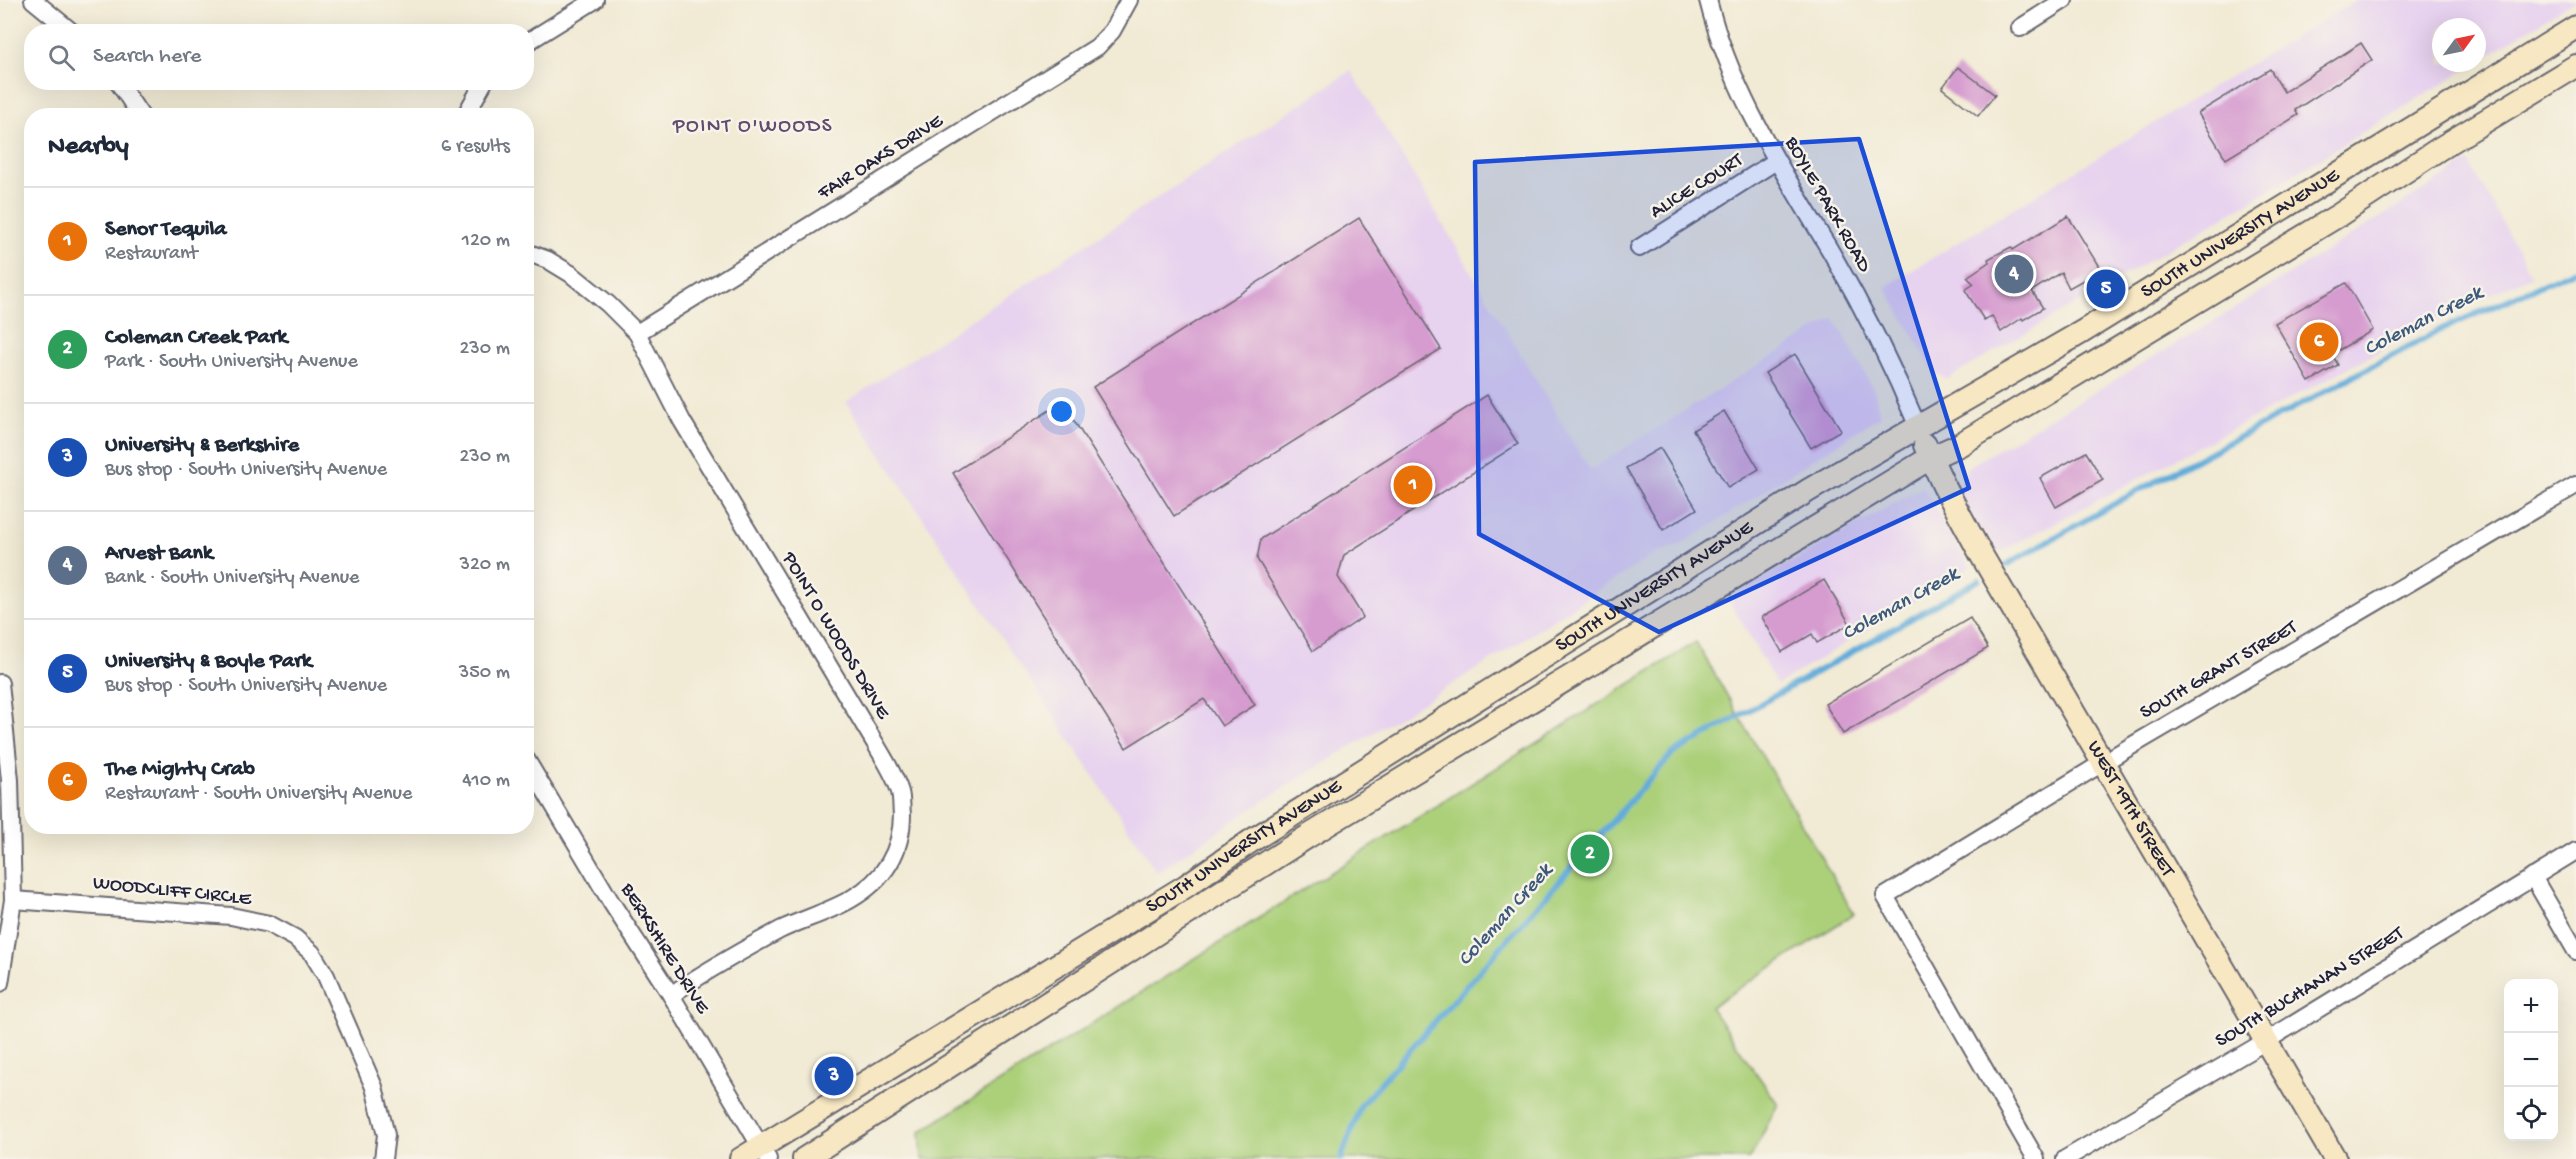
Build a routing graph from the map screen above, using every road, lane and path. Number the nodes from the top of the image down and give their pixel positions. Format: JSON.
{"nodes":[{"id":1,"x":595,"y":0,"type":"edge"},
{"id":2,"x":1129,"y":0,"type":"edge"},
{"id":3,"x":1708,"y":0,"type":"edge"},
{"id":4,"x":2064,"y":0,"type":"edge"},
{"id":5,"x":38,"y":1,"type":"edge"},
{"id":6,"x":63,"y":24,"type":"edge"},
{"id":7,"x":2576,"y":27,"type":"edge"},
{"id":8,"x":2020,"y":28,"type":"dead end"},
{"id":9,"x":534,"y":38,"type":"edge"},
{"id":10,"x":2576,"y":66,"type":"edge"},
{"id":11,"x":123,"y":90,"type":"edge"},
{"id":12,"x":480,"y":90,"type":"edge"},
{"id":13,"x":136,"y":108,"type":"edge"},
{"id":14,"x":469,"y":108,"type":"edge"},
{"id":15,"x":1776,"y":161,"type":"junction"},
{"id":16,"x":1640,"y":248,"type":"dead end"},
{"id":17,"x":534,"y":255,"type":"edge"},
{"id":18,"x":636,"y":333,"type":"junction"},
{"id":19,"x":1918,"y":427,"type":"junction"},
{"id":20,"x":1930,"y":458,"type":"junction"},
{"id":21,"x":2576,"y":485,"type":"edge"},
{"id":22,"x":0,"y":682,"type":"edge"},
{"id":23,"x":2104,"y":762,"type":"junction"},
{"id":24,"x":534,"y":772,"type":"edge"},
{"id":25,"x":2576,"y":851,"type":"edge"},
{"id":26,"x":2533,"y":877,"type":"junction"},
{"id":27,"x":13,"y":900,"type":"junction"},
{"id":28,"x":2576,"y":951,"type":"edge"},
{"id":29,"x":0,"y":983,"type":"edge"},
{"id":30,"x":671,"y":995,"type":"junction"},
{"id":31,"x":2266,"y":1041,"type":"junction"},
{"id":32,"x":764,"y":1153,"type":"edge"},
{"id":33,"x":383,"y":1159,"type":"edge"},
{"id":34,"x":741,"y":1159,"type":"edge"},
{"id":35,"x":804,"y":1159,"type":"edge"},
{"id":36,"x":2036,"y":1159,"type":"edge"},
{"id":37,"x":2065,"y":1159,"type":"edge"},
{"id":38,"x":2335,"y":1159,"type":"edge"}],
"edges":[{"from":1,"to":9,"type":"street"},
{"from":2,"to":18,"type":"street","name":"FAIR OAKS DRIVE"},
{"from":3,"to":15,"type":"street","name":"BOYLE PARK ROAD"},
{"from":4,"to":8,"type":"street"},
{"from":5,"to":6,"type":"street"},
{"from":7,"to":19,"type":"main road","name":"SOUTH UNIVERSITY AVENUE"},
{"from":10,"to":20,"type":"main road","name":"SOUTH UNIVERSITY AVENUE"},
{"from":11,"to":13,"type":"street"},
{"from":12,"to":14,"type":"street"},
{"from":15,"to":16,"type":"street","name":"ALICE COURT"},
{"from":15,"to":19,"type":"street","name":"BOYLE PARK ROAD"},
{"from":17,"to":18,"type":"street","name":"POINT O WOODS DRIVE"},
{"from":18,"to":30,"type":"street","name":"POINT O WOODS DRIVE"},
{"from":19,"to":20,"type":"main road","name":"WEST 19TH STREET"},
{"from":19,"to":32,"type":"main road","name":"SOUTH UNIVERSITY AVENUE"},
{"from":20,"to":23,"type":"main road","name":"WEST 19TH STREET"},
{"from":20,"to":35,"type":"main road","name":"SOUTH UNIVERSITY AVENUE"},
{"from":21,"to":23,"type":"street","name":"SOUTH GRANT STREET"},
{"from":22,"to":27,"type":"street"},
{"from":23,"to":31,"type":"main road","name":"WEST 19TH STREET"},
{"from":23,"to":36,"type":"street","name":"SOUTH GRANT STREET"},
{"from":24,"to":30,"type":"street","name":"BERKSHIRE DRIVE"},
{"from":25,"to":26,"type":"street","name":"SOUTH BUCHANAN STREET"},
{"from":26,"to":28,"type":"street"},
{"from":26,"to":31,"type":"street","name":"SOUTH BUCHANAN STREET"},
{"from":27,"to":29,"type":"street"},
{"from":27,"to":33,"type":"street","name":"WOODCLIFF CIRCLE"},
{"from":30,"to":32,"type":"street","name":"BERKSHIRE DRIVE"},
{"from":31,"to":37,"type":"street","name":"SOUTH BUCHANAN STREET"},
{"from":31,"to":38,"type":"main road","name":"WEST 19TH STREET"},
{"from":32,"to":34,"type":"main road","name":"SOUTH UNIVERSITY AVENUE"}]}
